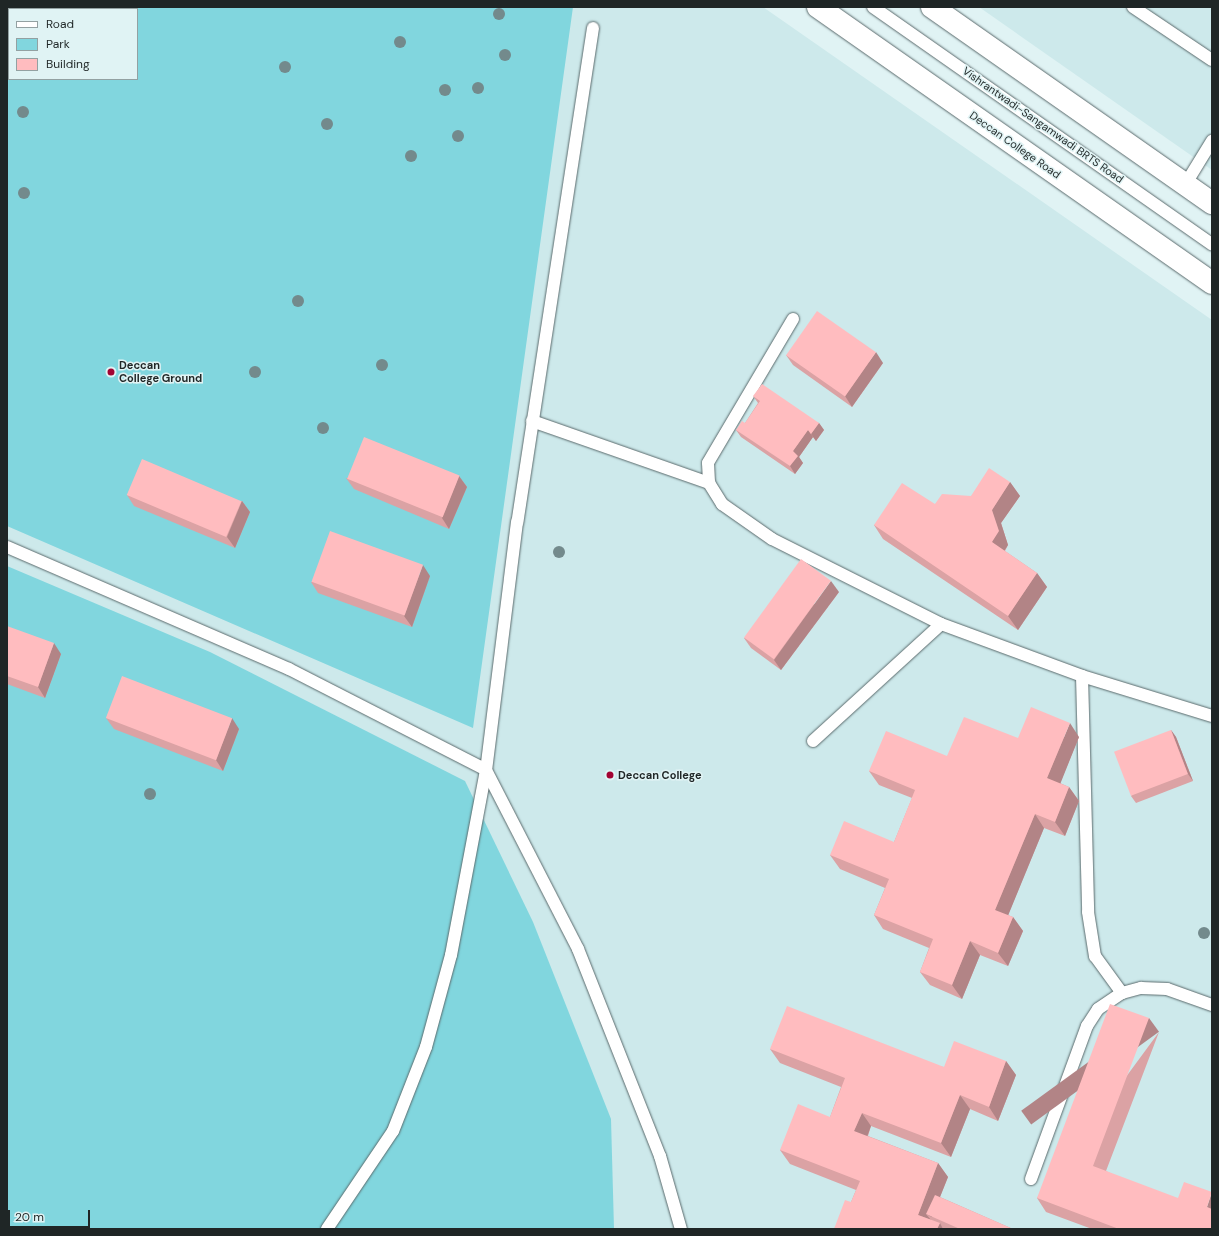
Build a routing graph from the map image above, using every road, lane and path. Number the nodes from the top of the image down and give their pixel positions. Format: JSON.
{"nodes":[{"id":1,"x":818,"y":7,"type":"edge"},
{"id":2,"x":873,"y":7,"type":"edge"},
{"id":3,"x":932,"y":7,"type":"edge"},
{"id":4,"x":1133,"y":7,"type":"edge"},
{"id":5,"x":593,"y":28,"type":"dead end"},
{"id":6,"x":1212,"y":60,"type":"edge"},
{"id":7,"x":1212,"y":141,"type":"edge"},
{"id":8,"x":1185,"y":184,"type":"junction"},
{"id":9,"x":1212,"y":203,"type":"edge"},
{"id":10,"x":1212,"y":244,"type":"edge"},
{"id":11,"x":1212,"y":283,"type":"edge"},
{"id":12,"x":793,"y":319,"type":"dead end"},
{"id":13,"x":532,"y":421,"type":"junction"},
{"id":14,"x":709,"y":483,"type":"junction"},
{"id":15,"x":7,"y":547,"type":"edge"},
{"id":16,"x":941,"y":624,"type":"junction"},
{"id":17,"x":1082,"y":676,"type":"junction"},
{"id":18,"x":1212,"y":716,"type":"edge"},
{"id":19,"x":813,"y":741,"type":"dead end"},
{"id":20,"x":486,"y":770,"type":"junction"},
{"id":21,"x":1122,"y":993,"type":"junction"},
{"id":22,"x":1212,"y":1005,"type":"edge"},
{"id":23,"x":1031,"y":1179,"type":"dead end"},
{"id":24,"x":328,"y":1229,"type":"edge"},
{"id":25,"x":682,"y":1229,"type":"edge"}],
"edges":[{"from":1,"to":11,"type":"main road","name":"Deccan College Road"},
{"from":2,"to":10,"type":"lane","name":"Vishrantwadi-Sangamwadi BRTS Road"},
{"from":3,"to":8,"type":"main road"},
{"from":4,"to":6,"type":"lane"},
{"from":5,"to":13,"type":"lane"},
{"from":7,"to":8,"type":"lane"},
{"from":8,"to":9,"type":"main road"},
{"from":12,"to":14,"type":"lane"},
{"from":13,"to":14,"type":"lane"},
{"from":13,"to":20,"type":"lane"},
{"from":14,"to":16,"type":"lane"},
{"from":15,"to":20,"type":"lane"},
{"from":16,"to":17,"type":"lane"},
{"from":16,"to":19,"type":"lane"},
{"from":17,"to":18,"type":"lane"},
{"from":17,"to":21,"type":"lane"},
{"from":20,"to":24,"type":"lane"},
{"from":20,"to":25,"type":"lane"},
{"from":21,"to":22,"type":"lane"},
{"from":21,"to":23,"type":"lane"}]}
